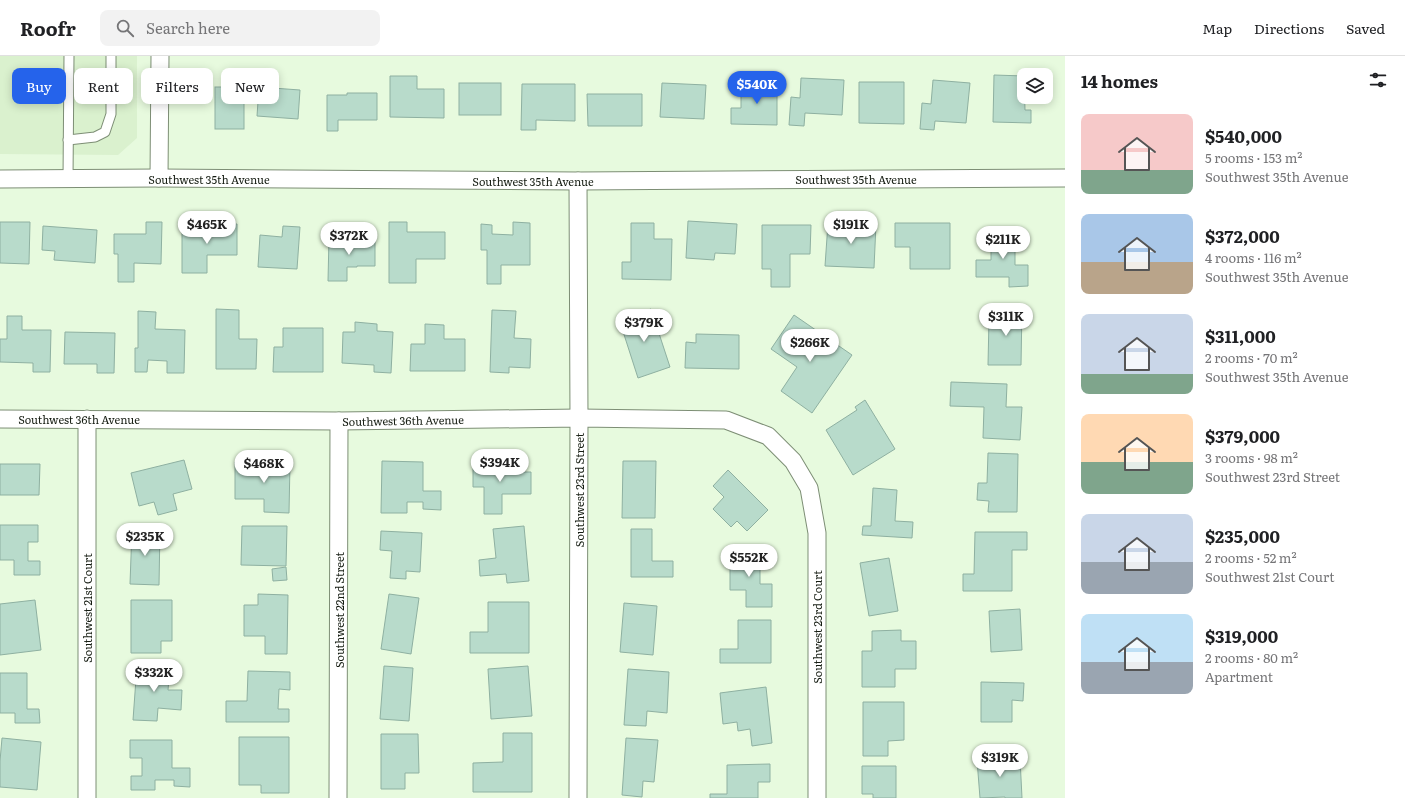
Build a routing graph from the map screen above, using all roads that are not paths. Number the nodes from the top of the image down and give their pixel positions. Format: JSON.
{"nodes":[{"id":1,"x":69,"y":56,"type":"edge"},
{"id":2,"x":111,"y":56,"type":"edge"},
{"id":3,"x":160,"y":56,"type":"edge"},
{"id":4,"x":68,"y":140,"type":"junction"},
{"id":5,"x":159,"y":178,"type":"junction"},
{"id":6,"x":1065,"y":178,"type":"edge"},
{"id":7,"x":0,"y":179,"type":"edge"},
{"id":8,"x":68,"y":179,"type":"junction"},
{"id":9,"x":578,"y":181,"type":"junction"},
{"id":10,"x":579,"y":418,"type":"junction"},
{"id":11,"x":0,"y":419,"type":"edge"},
{"id":12,"x":87,"y":419,"type":"junction"},
{"id":13,"x":339,"y":421,"type":"junction"},
{"id":14,"x":792,"y":461,"type":"joint"},
{"id":15,"x":87,"y":798,"type":"edge"},
{"id":16,"x":338,"y":798,"type":"edge"},
{"id":17,"x":578,"y":798,"type":"edge"},
{"id":18,"x":817,"y":798,"type":"edge"}],
"edges":[{"from":1,"to":4,"type":"lane"},
{"from":2,"to":4,"type":"lane"},
{"from":3,"to":5,"type":"street"},
{"from":4,"to":8,"type":"lane"},
{"from":5,"to":8,"type":"street","name":"Southwest 35th Avenue"},
{"from":5,"to":9,"type":"street","name":"Southwest 35th Avenue"},
{"from":6,"to":9,"type":"street","name":"Southwest 35th Avenue"},
{"from":7,"to":8,"type":"street","name":"Southwest 35th Avenue"},
{"from":9,"to":10,"type":"street","name":"Southwest 23rd Street"},
{"from":10,"to":13,"type":"street","name":"Southwest 36th Avenue"},
{"from":10,"to":14,"type":"street","name":"Southwest 36th Avenue"},
{"from":10,"to":17,"type":"street","name":"Southwest 23rd Street"},
{"from":11,"to":12,"type":"street","name":"Southwest 36th Avenue"},
{"from":12,"to":13,"type":"street","name":"Southwest 36th Avenue"},
{"from":12,"to":15,"type":"street","name":"Southwest 21st Court"},
{"from":13,"to":16,"type":"street","name":"Southwest 22nd Street"},
{"from":14,"to":18,"type":"street","name":"Southwest 23rd Court"}]}
